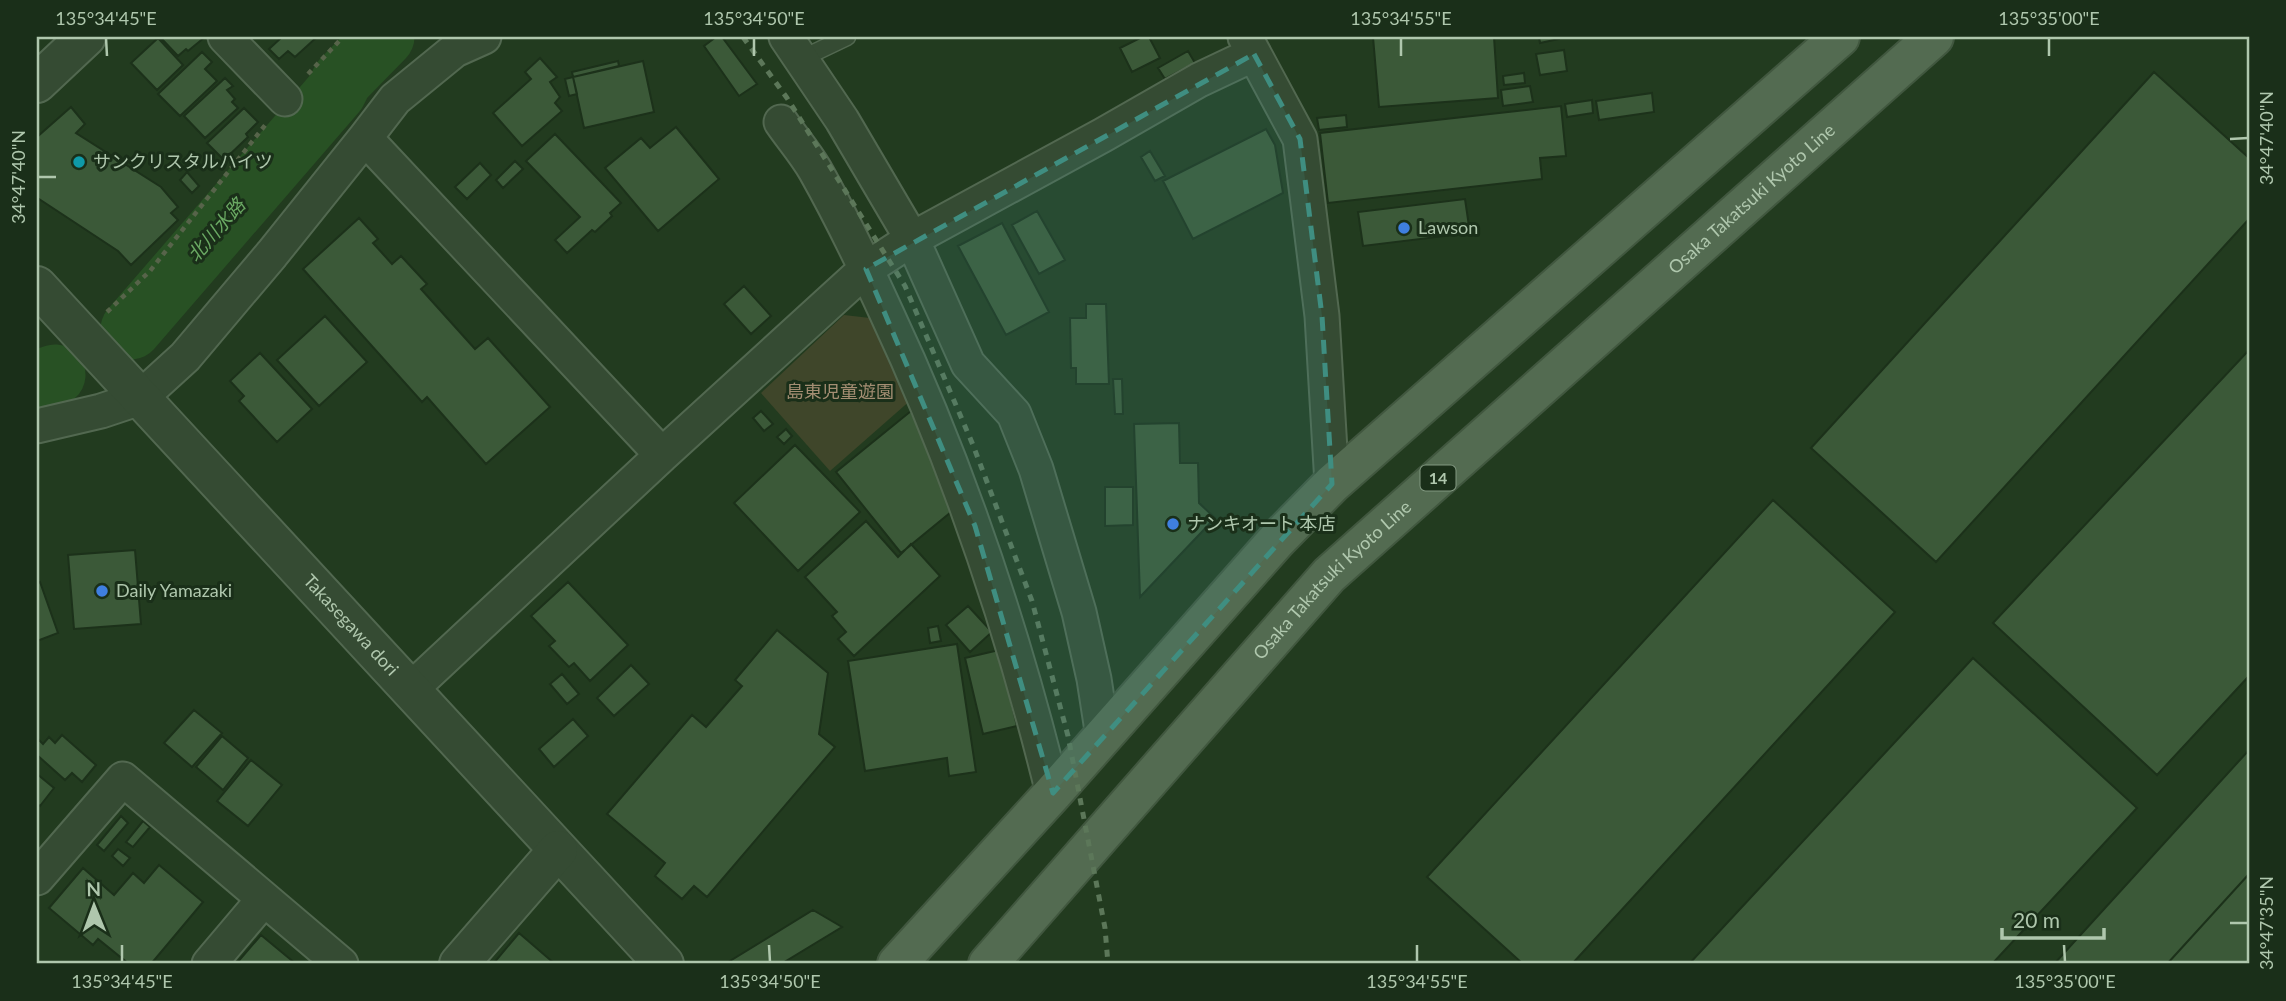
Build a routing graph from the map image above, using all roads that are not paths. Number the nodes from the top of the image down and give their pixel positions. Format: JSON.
{"nodes":[{"id":1,"x":86,"y":37,"type":"edge"},
{"id":2,"x":225,"y":37,"type":"edge"},
{"id":3,"x":484,"y":37,"type":"edge"},
{"id":4,"x":847,"y":37,"type":"edge"},
{"id":5,"x":1840,"y":37,"type":"edge"},
{"id":6,"x":1934,"y":37,"type":"edge"},
{"id":7,"x":1250,"y":46,"type":"edge"},
{"id":8,"x":794,"y":48,"type":"edge"},
{"id":9,"x":37,"y":83,"type":"edge"},
{"id":10,"x":285,"y":99,"type":"road end"},
{"id":11,"x":781,"y":122,"type":"dead end"},
{"id":12,"x":365,"y":138,"type":"junction"},
{"id":13,"x":912,"y":239,"type":"junction"},
{"id":14,"x":866,"y":269,"type":"junction"},
{"id":15,"x":37,"y":286,"type":"edge"},
{"id":16,"x":140,"y":398,"type":"junction"},
{"id":17,"x":37,"y":426,"type":"edge"},
{"id":18,"x":662,"y":455,"type":"junction"},
{"id":19,"x":1332,"y":484,"type":"junction"},
{"id":20,"x":409,"y":691,"type":"junction"},
{"id":21,"x":1103,"y":737,"type":"junction"},
{"id":22,"x":1053,"y":793,"type":"junction"},
{"id":23,"x":558,"y":850,"type":"junction"},
{"id":24,"x":37,"y":878,"type":"edge"},
{"id":25,"x":264,"y":899,"type":"junction"},
{"id":26,"x":209,"y":964,"type":"edge"},
{"id":27,"x":341,"y":964,"type":"edge"},
{"id":28,"x":459,"y":964,"type":"edge"},
{"id":29,"x":664,"y":964,"type":"edge"},
{"id":30,"x":897,"y":964,"type":"edge"},
{"id":31,"x":988,"y":964,"type":"edge"}],
"edges":[{"from":1,"to":9,"type":"street"},
{"from":2,"to":10,"type":"street"},
{"from":3,"to":12,"type":"street"},
{"from":4,"to":8,"type":"lane"},
{"from":5,"to":19,"type":"main road"},
{"from":6,"to":31,"type":"main road","name":"Osaka Takatsuki Kyoto Line","number":"14"},
{"from":7,"to":13,"type":"street"},
{"from":7,"to":19,"type":"street"},
{"from":8,"to":13,"type":"street"},
{"from":11,"to":14,"type":"street"},
{"from":12,"to":16,"type":"street"},
{"from":12,"to":18,"type":"street"},
{"from":13,"to":14,"type":"street"},
{"from":13,"to":21,"type":"street"},
{"from":14,"to":18,"type":"street"},
{"from":14,"to":22,"type":"street"},
{"from":15,"to":16,"type":"street","name":"Takasegawa dori"},
{"from":16,"to":17,"type":"street"},
{"from":16,"to":20,"type":"street","name":"Takasegawa dori"},
{"from":18,"to":20,"type":"street"},
{"from":19,"to":21,"type":"main road"},
{"from":20,"to":23,"type":"street","name":"Takasegawa dori"},
{"from":21,"to":22,"type":"main road"},
{"from":22,"to":30,"type":"main road"},
{"from":23,"to":28,"type":"street"},
{"from":23,"to":29,"type":"street","name":"Takasegawa dori"},
{"from":24,"to":25,"type":"street"},
{"from":25,"to":26,"type":"street"},
{"from":25,"to":27,"type":"street"}]}
